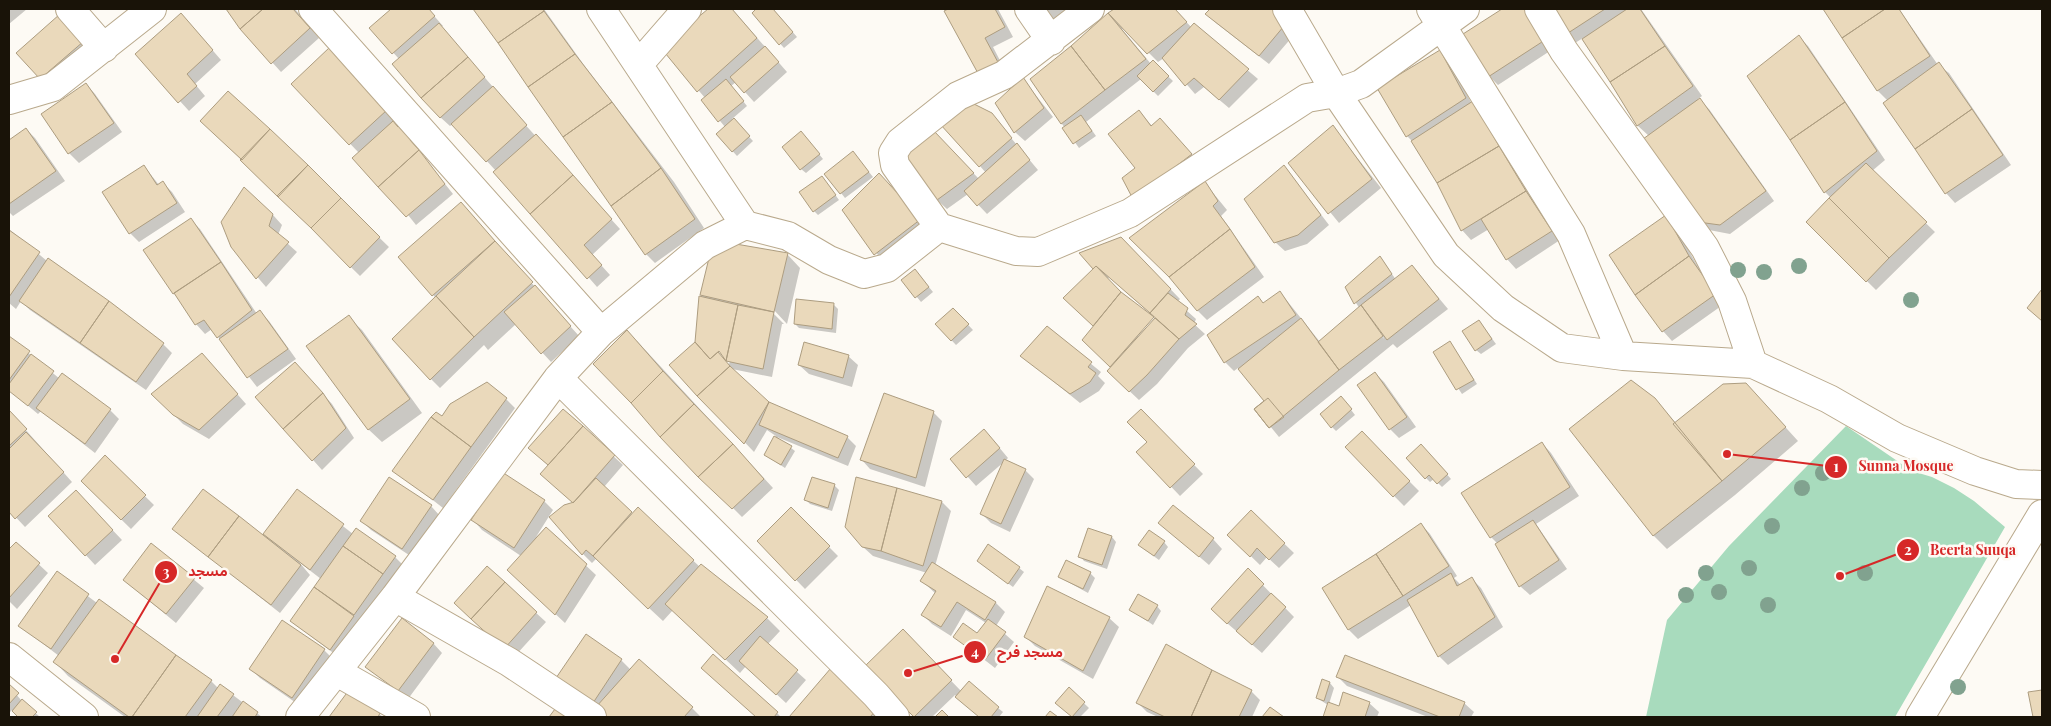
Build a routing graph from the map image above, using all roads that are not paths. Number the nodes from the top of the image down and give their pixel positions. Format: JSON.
{"nodes":[{"id":1,"x":70,"y":9,"type":"edge"},
{"id":2,"x":152,"y":9,"type":"edge"},
{"id":3,"x":313,"y":9,"type":"edge"},
{"id":4,"x":601,"y":9,"type":"edge"},
{"id":5,"x":686,"y":9,"type":"edge"},
{"id":6,"x":1029,"y":9,"type":"edge"},
{"id":7,"x":1090,"y":9,"type":"edge"},
{"id":8,"x":1287,"y":9,"type":"edge"},
{"id":9,"x":1465,"y":9,"type":"edge"},
{"id":10,"x":1539,"y":9,"type":"edge"},
{"id":11,"x":1436,"y":17,"type":"edge"},
{"id":12,"x":1050,"y":41,"type":"junction"},
{"id":13,"x":104,"y":48,"type":"junction"},
{"id":14,"x":639,"y":64,"type":"junction"},
{"id":15,"x":1336,"y":93,"type":"junction"},
{"id":16,"x":12,"y":94,"type":"edge"},
{"id":17,"x":745,"y":225,"type":"junction"},
{"id":18,"x":939,"y":227,"type":"junction"},
{"id":19,"x":601,"y":332,"type":"junction"},
{"id":20,"x":1623,"y":356,"type":"junction"},
{"id":21,"x":1754,"y":364,"type":"junction"},
{"id":22,"x":558,"y":378,"type":"junction"},
{"id":23,"x":2042,"y":485,"type":"edge"},
{"id":24,"x":2042,"y":514,"type":"edge"},
{"id":25,"x":395,"y":597,"type":"junction"},
{"id":26,"x":9,"y":657,"type":"edge"},
{"id":27,"x":337,"y":672,"type":"junction"},
{"id":28,"x":84,"y":717,"type":"edge"},
{"id":29,"x":300,"y":717,"type":"edge"},
{"id":30,"x":416,"y":717,"type":"edge"},
{"id":31,"x":592,"y":717,"type":"edge"},
{"id":32,"x":895,"y":717,"type":"edge"},
{"id":33,"x":1920,"y":717,"type":"edge"}],
"edges":[{"from":1,"to":13,"type":"street"},
{"from":2,"to":13,"type":"street"},
{"from":3,"to":19,"type":"street"},
{"from":4,"to":14,"type":"street"},
{"from":5,"to":14,"type":"street"},
{"from":6,"to":12,"type":"street"},
{"from":7,"to":12,"type":"street"},
{"from":8,"to":15,"type":"street"},
{"from":9,"to":11,"type":"street"},
{"from":10,"to":21,"type":"street"},
{"from":11,"to":15,"type":"street"},
{"from":11,"to":20,"type":"street"},
{"from":12,"to":18,"type":"street"},
{"from":13,"to":16,"type":"street"},
{"from":14,"to":17,"type":"street"},
{"from":15,"to":18,"type":"street"},
{"from":15,"to":20,"type":"street"},
{"from":17,"to":18,"type":"street"},
{"from":17,"to":19,"type":"street"},
{"from":19,"to":22,"type":"street"},
{"from":20,"to":21,"type":"street"},
{"from":21,"to":23,"type":"street"},
{"from":22,"to":25,"type":"street"},
{"from":22,"to":32,"type":"street"},
{"from":24,"to":33,"type":"street"},
{"from":25,"to":27,"type":"street"},
{"from":25,"to":31,"type":"street"},
{"from":26,"to":28,"type":"street"},
{"from":27,"to":29,"type":"street"},
{"from":27,"to":30,"type":"street"}]}
